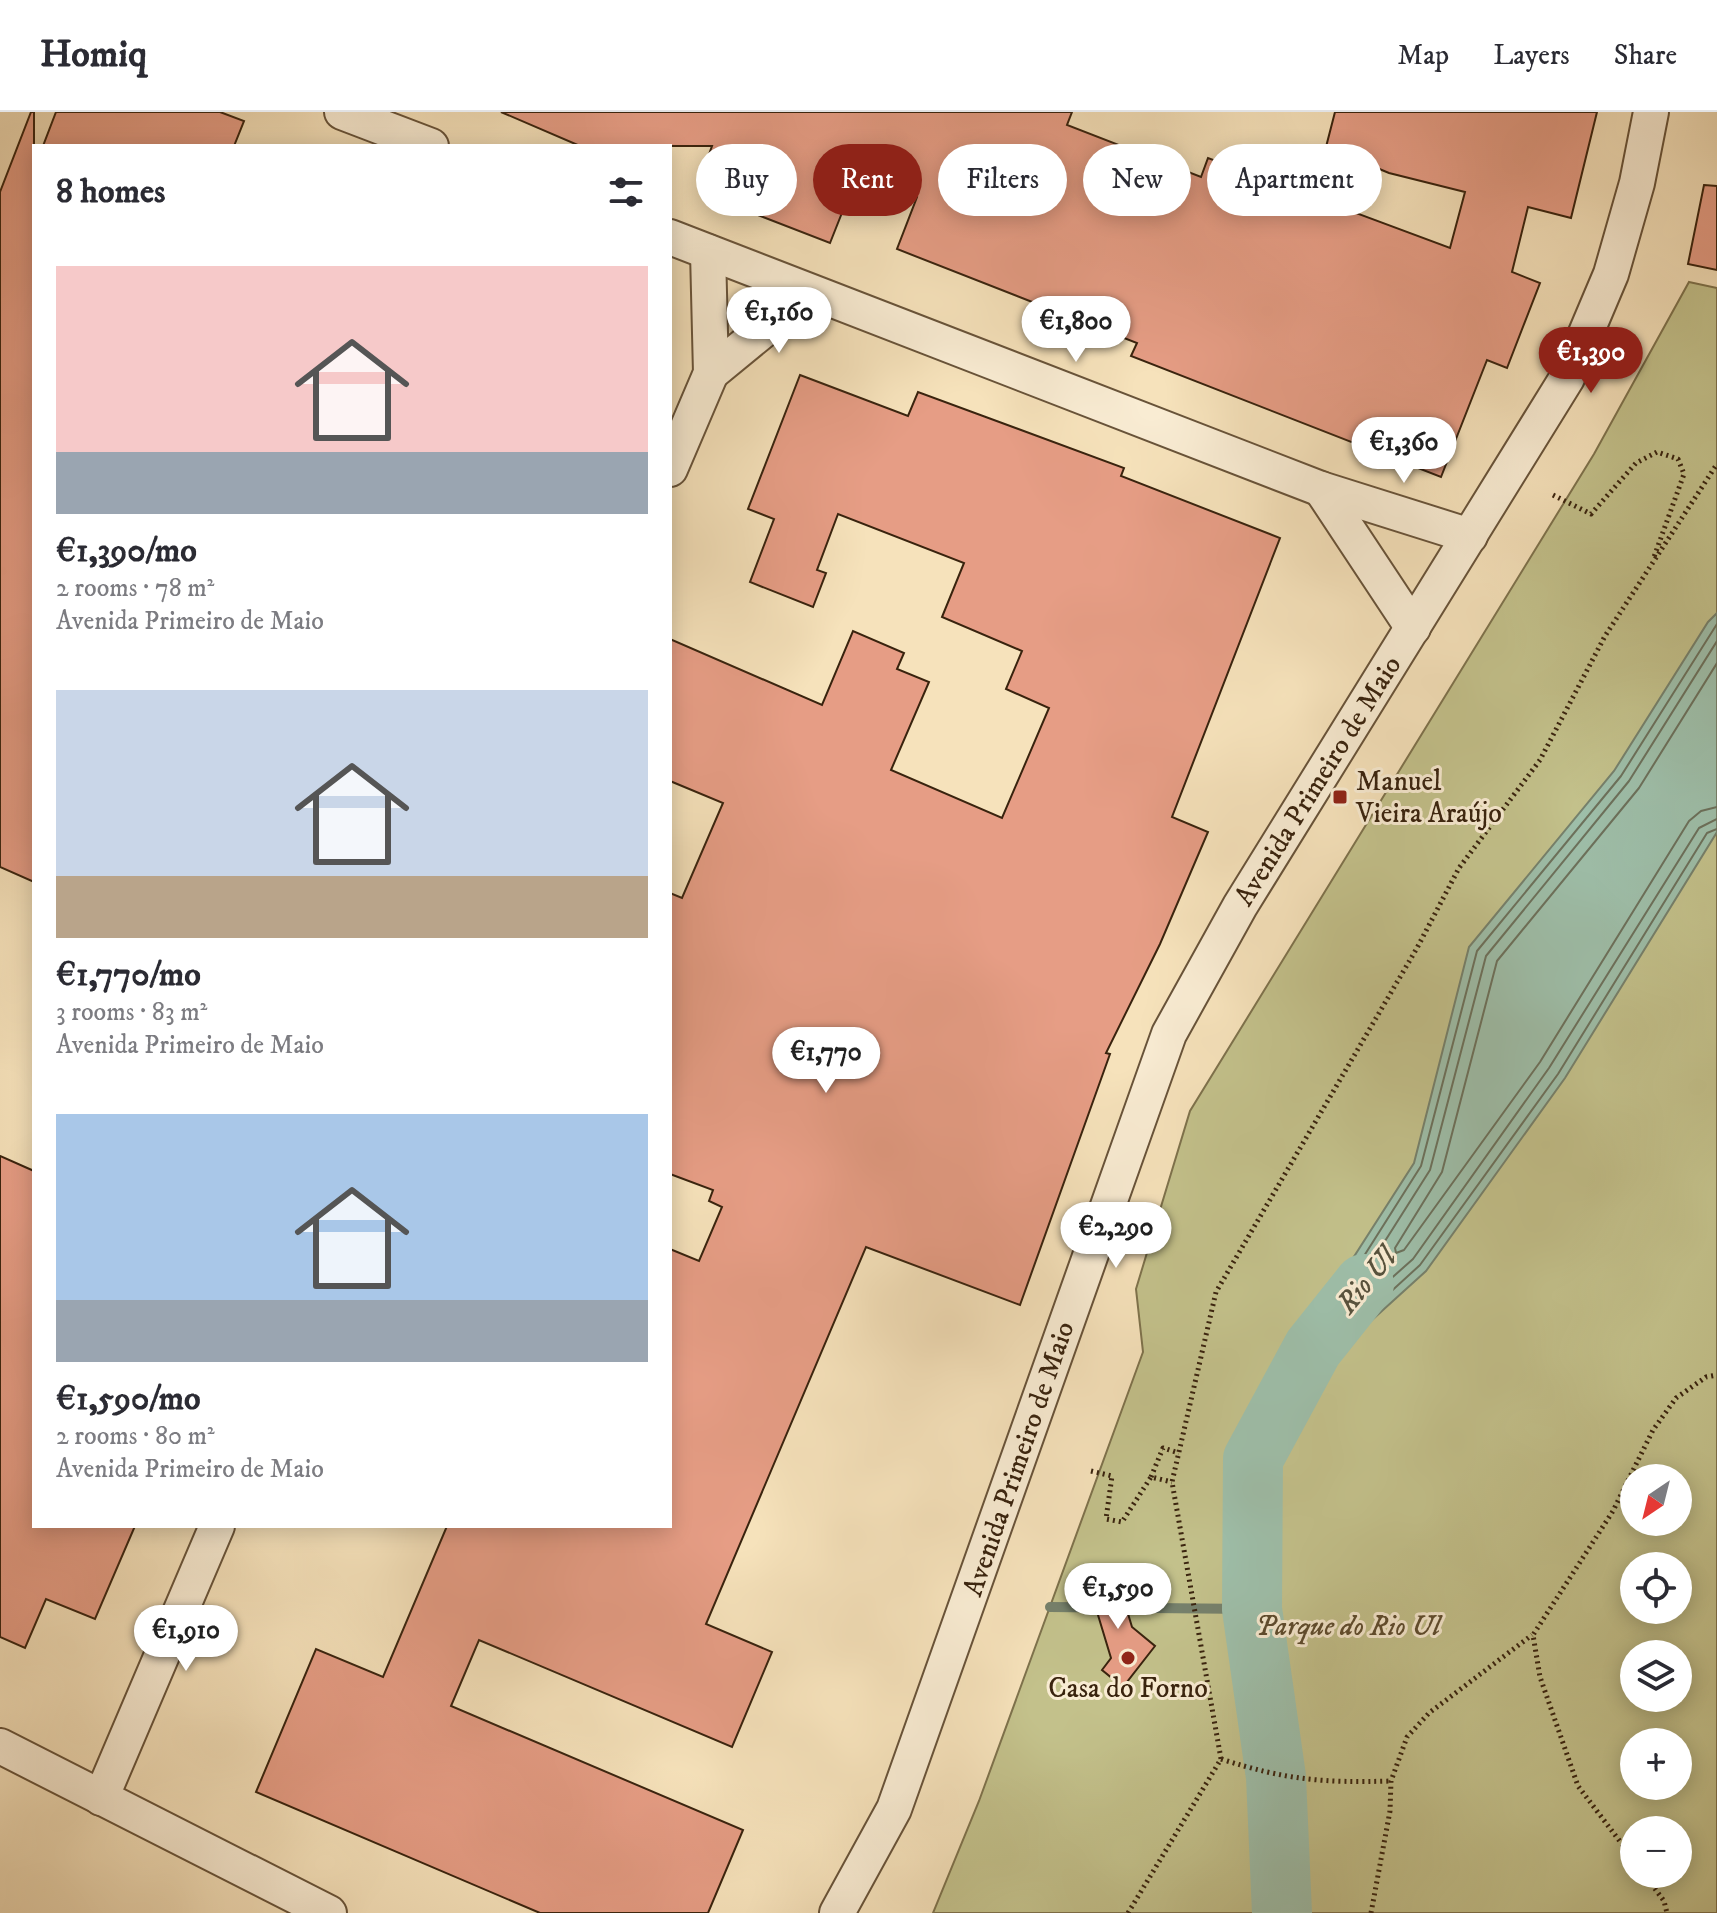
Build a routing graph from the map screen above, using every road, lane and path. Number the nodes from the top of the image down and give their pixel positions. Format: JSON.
{"nodes":[{"id":1,"x":342,"y":112,"type":"edge"},
{"id":2,"x":1651,"y":112,"type":"edge"},
{"id":3,"x":426,"y":144,"type":"edge"},
{"id":4,"x":672,"y":238,"type":"edge"},
{"id":5,"x":708,"y":252,"type":"junction"},
{"id":6,"x":810,"y":292,"type":"junction"},
{"id":7,"x":711,"y":373,"type":"junction"},
{"id":8,"x":672,"y":464,"type":"edge"},
{"id":9,"x":1717,"y":464,"type":"edge"},
{"id":10,"x":1321,"y":489,"type":"junction"},
{"id":11,"x":1553,"y":495,"type":"dead end"},
{"id":12,"x":1470,"y":536,"type":"junction"},
{"id":13,"x":1650,"y":569,"type":"junction"},
{"id":14,"x":1413,"y":628,"type":"junction"},
{"id":15,"x":1717,"y":1375,"type":"edge"},
{"id":16,"x":1179,"y":1453,"type":"junction"},
{"id":17,"x":1091,"y":1471,"type":"dead end"},
{"id":18,"x":1151,"y":1477,"type":"junction"},
{"id":19,"x":1172,"y":1482,"type":"junction"},
{"id":20,"x":216,"y":1528,"type":"edge"},
{"id":21,"x":1533,"y":1635,"type":"junction"},
{"id":22,"x":0,"y":1746,"type":"edge"},
{"id":23,"x":1221,"y":1759,"type":"junction"},
{"id":24,"x":1391,"y":1781,"type":"junction"},
{"id":25,"x":101,"y":1798,"type":"junction"},
{"id":26,"x":1620,"y":1842,"type":"edge"},
{"id":27,"x":1654,"y":1888,"type":"edge"},
{"id":28,"x":329,"y":1913,"type":"edge"},
{"id":29,"x":837,"y":1913,"type":"edge"},
{"id":30,"x":1128,"y":1913,"type":"edge"},
{"id":31,"x":1371,"y":1913,"type":"edge"},
{"id":32,"x":1667,"y":1913,"type":"edge"}],
"edges":[{"from":1,"to":3,"type":"street"},
{"from":2,"to":12,"type":"street","name":"Avenida Primeiro de Maio"},
{"from":4,"to":5,"type":"street"},
{"from":5,"to":6,"type":"street"},
{"from":5,"to":7,"type":"street"},
{"from":6,"to":7,"type":"street"},
{"from":6,"to":10,"type":"street"},
{"from":7,"to":8,"type":"street"},
{"from":9,"to":13,"type":"path"},
{"from":10,"to":12,"type":"street"},
{"from":10,"to":14,"type":"street"},
{"from":11,"to":13,"type":"path"},
{"from":12,"to":14,"type":"street","name":"Avenida Primeiro de Maio"},
{"from":13,"to":16,"type":"path"},
{"from":14,"to":29,"type":"street","name":"Avenida Primeiro de Maio"},
{"from":15,"to":21,"type":"path"},
{"from":16,"to":18,"type":"path"},
{"from":16,"to":19,"type":"path"},
{"from":17,"to":18,"type":"path"},
{"from":18,"to":19,"type":"path"},
{"from":19,"to":23,"type":"path"},
{"from":20,"to":25,"type":"street"},
{"from":21,"to":24,"type":"path"},
{"from":21,"to":26,"type":"path"},
{"from":22,"to":25,"type":"street"},
{"from":23,"to":24,"type":"path"},
{"from":23,"to":30,"type":"path"},
{"from":24,"to":31,"type":"path"},
{"from":25,"to":28,"type":"street"},
{"from":27,"to":32,"type":"path"}]}
